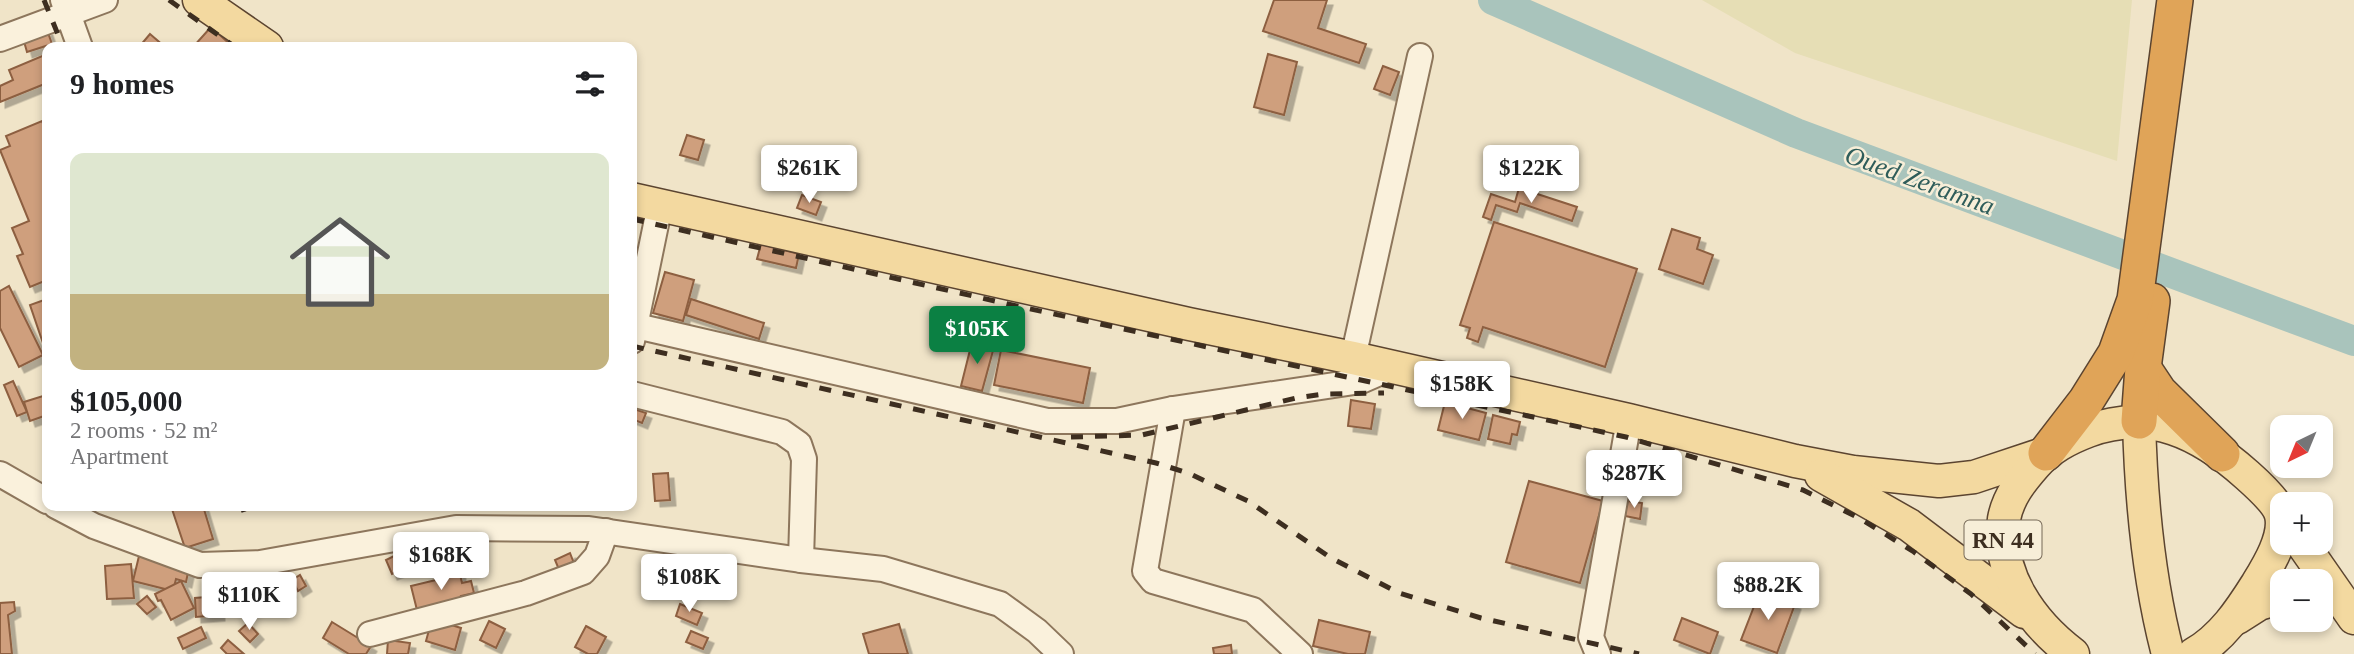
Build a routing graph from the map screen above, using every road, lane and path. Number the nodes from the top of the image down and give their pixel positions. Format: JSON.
{"nodes":[{"id":1,"x":105,"y":0,"type":"edge"},
{"id":2,"x":199,"y":0,"type":"edge"},
{"id":3,"x":2175,"y":0,"type":"edge"},
{"id":4,"x":2194,"y":0,"type":"edge"},
{"id":5,"x":65,"y":7,"type":"edge"},
{"id":6,"x":0,"y":39,"type":"edge"},
{"id":7,"x":78,"y":42,"type":"edge"},
{"id":8,"x":260,"y":42,"type":"edge"},
{"id":9,"x":1420,"y":56,"type":"dead end"},
{"id":10,"x":646,"y":202,"type":"edge"},
{"id":11,"x":2155,"y":205,"type":"junction"},
{"id":12,"x":637,"y":291,"type":"edge"},
{"id":13,"x":2143,"y":302,"type":"junction"},
{"id":14,"x":637,"y":332,"type":"edge"},
{"id":15,"x":1353,"y":358,"type":"junction"},
{"id":16,"x":1392,"y":367,"type":"junction"},
{"id":17,"x":2143,"y":368,"type":"junction"},
{"id":18,"x":637,"y":395,"type":"edge"},
{"id":19,"x":1173,"y":408,"type":"junction"},
{"id":20,"x":1629,"y":420,"type":"junction"},
{"id":21,"x":2139,"y":421,"type":"junction"},
{"id":22,"x":2079,"y":434,"type":"junction"},
{"id":23,"x":2046,"y":453,"type":"junction"},
{"id":24,"x":2221,"y":454,"type":"junction"},
{"id":25,"x":1795,"y":461,"type":"junction"},
{"id":26,"x":2140,"y":464,"type":"junction"},
{"id":27,"x":0,"y":474,"type":"edge"},
{"id":28,"x":42,"y":498,"type":"edge"},
{"id":29,"x":2270,"y":501,"type":"edge"},
{"id":30,"x":66,"y":511,"type":"edge"},
{"id":31,"x":596,"y":522,"type":"edge"},
{"id":32,"x":2271,"y":555,"type":"edge"},
{"id":33,"x":2310,"y":555,"type":"edge"},
{"id":34,"x":801,"y":560,"type":"junction"},
{"id":35,"x":2270,"y":601,"type":"edge"},
{"id":36,"x":2333,"y":604,"type":"edge"},
{"id":37,"x":2354,"y":620,"type":"edge"},
{"id":38,"x":370,"y":634,"type":"dead end"},
{"id":39,"x":2164,"y":640,"type":"edge"},
{"id":40,"x":2212,"y":641,"type":"edge"},
{"id":41,"x":2059,"y":643,"type":"edge"},
{"id":42,"x":1060,"y":654,"type":"edge"},
{"id":43,"x":1300,"y":654,"type":"edge"},
{"id":44,"x":1598,"y":654,"type":"edge"},
{"id":45,"x":2143,"y":654,"type":"edge"}],
"edges":[{"from":1,"to":5,"type":"street"},
{"from":2,"to":8,"type":"main road"},
{"from":3,"to":11,"type":"highway","number":"RN 44"},
{"from":4,"to":11,"type":"highway","number":"RN 44"},
{"from":5,"to":6,"type":"street"},
{"from":5,"to":7,"type":"street"},
{"from":9,"to":15,"type":"street"},
{"from":10,"to":12,"type":"street"},
{"from":10,"to":15,"type":"main road"},
{"from":11,"to":13,"type":"highway","number":"RN 44"},
{"from":13,"to":17,"type":"highway","number":"RN 44"},
{"from":13,"to":23,"type":"highway","number":"RN 44"},
{"from":14,"to":19,"type":"street"},
{"from":15,"to":16,"type":"main road"},
{"from":16,"to":19,"type":"street"},
{"from":16,"to":20,"type":"main road"},
{"from":17,"to":21,"type":"highway","number":"RN 44"},
{"from":17,"to":24,"type":"highway"},
{"from":18,"to":34,"type":"street"},
{"from":19,"to":43,"type":"street"},
{"from":20,"to":25,"type":"main road"},
{"from":20,"to":44,"type":"street"},
{"from":21,"to":22,"type":"main road","number":"RN 44"},
{"from":21,"to":24,"type":"main road","number":"RN 44"},
{"from":21,"to":26,"type":"main road","number":"RN 44"},
{"from":22,"to":23,"type":"main road","number":"RN 44"},
{"from":22,"to":26,"type":"main road"},
{"from":23,"to":25,"type":"main road"},
{"from":23,"to":41,"type":"main road","number":"RN 44"},
{"from":24,"to":29,"type":"main road","number":"RN 44"},
{"from":25,"to":41,"type":"main road"},
{"from":26,"to":39,"type":"main road","number":"RN 44"},
{"from":27,"to":28,"type":"street"},
{"from":30,"to":31,"type":"street"},
{"from":31,"to":34,"type":"street"},
{"from":31,"to":38,"type":"street"},
{"from":32,"to":40,"type":"main road","number":"RN 44"},
{"from":33,"to":37,"type":"main road"},
{"from":34,"to":42,"type":"street"},
{"from":35,"to":40,"type":"main road"},
{"from":36,"to":37,"type":"main road"},
{"from":39,"to":45,"type":"main road"}]}
